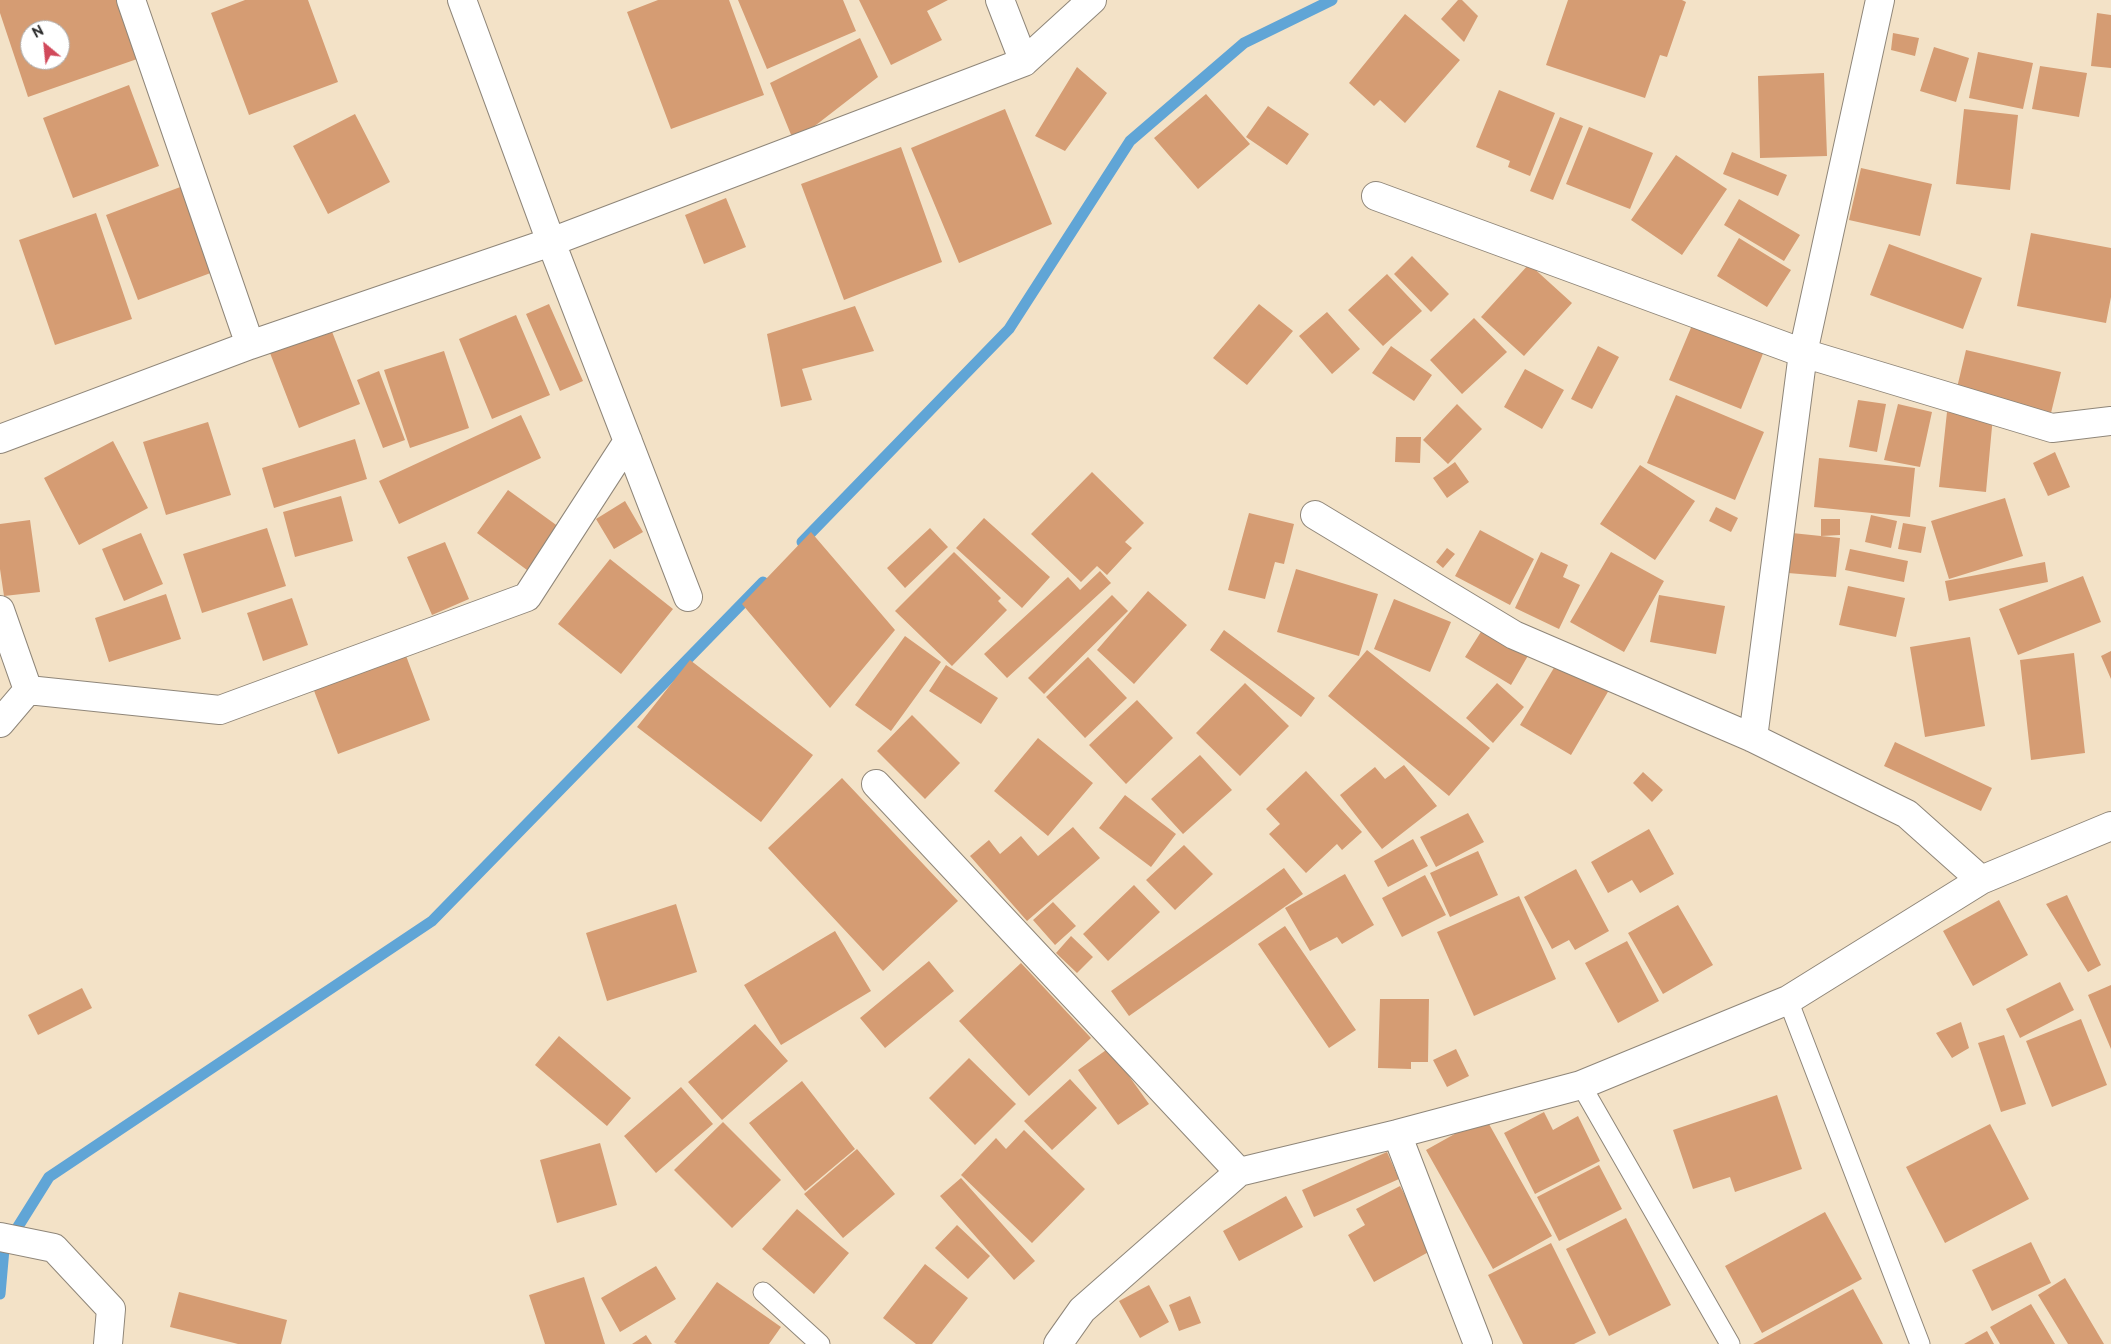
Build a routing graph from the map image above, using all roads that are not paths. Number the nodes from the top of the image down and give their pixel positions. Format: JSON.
{"nodes":[{"id":1,"x":131,"y":0,"type":"edge"},
{"id":2,"x":462,"y":0,"type":"edge"},
{"id":3,"x":1000,"y":0,"type":"edge"},
{"id":4,"x":1092,"y":0,"type":"edge"},
{"id":5,"x":1880,"y":0,"type":"edge"},
{"id":6,"x":1024,"y":62,"type":"junction"},
{"id":7,"x":1376,"y":196,"type":"dead end"},
{"id":8,"x":551,"y":242,"type":"junction"},
{"id":9,"x":250,"y":345,"type":"junction"},
{"id":10,"x":1803,"y":353,"type":"junction"},
{"id":11,"x":2111,"y":420,"type":"edge"},
{"id":12,"x":0,"y":439,"type":"edge"},
{"id":13,"x":628,"y":441,"type":"junction"},
{"id":14,"x":1315,"y":515,"type":"dead end"},
{"id":15,"x":688,"y":597,"type":"dead end"},
{"id":16,"x":0,"y":610,"type":"edge"},
{"id":17,"x":28,"y":690,"type":"junction"},
{"id":18,"x":0,"y":723,"type":"edge"},
{"id":19,"x":1753,"y":738,"type":"junction"},
{"id":20,"x":876,"y":784,"type":"dead end"},
{"id":21,"x":2111,"y":826,"type":"edge"},
{"id":22,"x":1981,"y":880,"type":"junction"},
{"id":23,"x":1788,"y":1000,"type":"junction"},
{"id":24,"x":1581,"y":1085,"type":"junction"},
{"id":25,"x":1397,"y":1134,"type":"junction"},
{"id":26,"x":1239,"y":1172,"type":"junction"},
{"id":27,"x":0,"y":1237,"type":"edge"},
{"id":28,"x":764,"y":1292,"type":"dead end"},
{"id":29,"x":108,"y":1344,"type":"edge"},
{"id":30,"x":820,"y":1344,"type":"edge"},
{"id":31,"x":1058,"y":1344,"type":"edge"},
{"id":32,"x":1478,"y":1344,"type":"edge"},
{"id":33,"x":1730,"y":1344,"type":"edge"},
{"id":34,"x":1920,"y":1344,"type":"edge"}],
"edges":[{"from":1,"to":9,"type":"street"},
{"from":2,"to":8,"type":"street"},
{"from":3,"to":6,"type":"street"},
{"from":4,"to":6,"type":"street"},
{"from":5,"to":10,"type":"street"},
{"from":6,"to":8,"type":"street"},
{"from":7,"to":10,"type":"street"},
{"from":8,"to":9,"type":"street"},
{"from":8,"to":13,"type":"street"},
{"from":9,"to":12,"type":"street"},
{"from":10,"to":11,"type":"street"},
{"from":10,"to":19,"type":"street"},
{"from":13,"to":15,"type":"street"},
{"from":13,"to":17,"type":"street"},
{"from":14,"to":19,"type":"street"},
{"from":16,"to":17,"type":"street"},
{"from":17,"to":18,"type":"street"},
{"from":19,"to":22,"type":"street"},
{"from":20,"to":26,"type":"street"},
{"from":21,"to":22,"type":"street"},
{"from":22,"to":23,"type":"street"},
{"from":23,"to":24,"type":"street"},
{"from":23,"to":34,"type":"lane"},
{"from":24,"to":25,"type":"street"},
{"from":24,"to":33,"type":"lane"},
{"from":25,"to":26,"type":"street"},
{"from":25,"to":32,"type":"street"},
{"from":26,"to":31,"type":"street"},
{"from":27,"to":29,"type":"street"},
{"from":28,"to":30,"type":"lane"}]}
